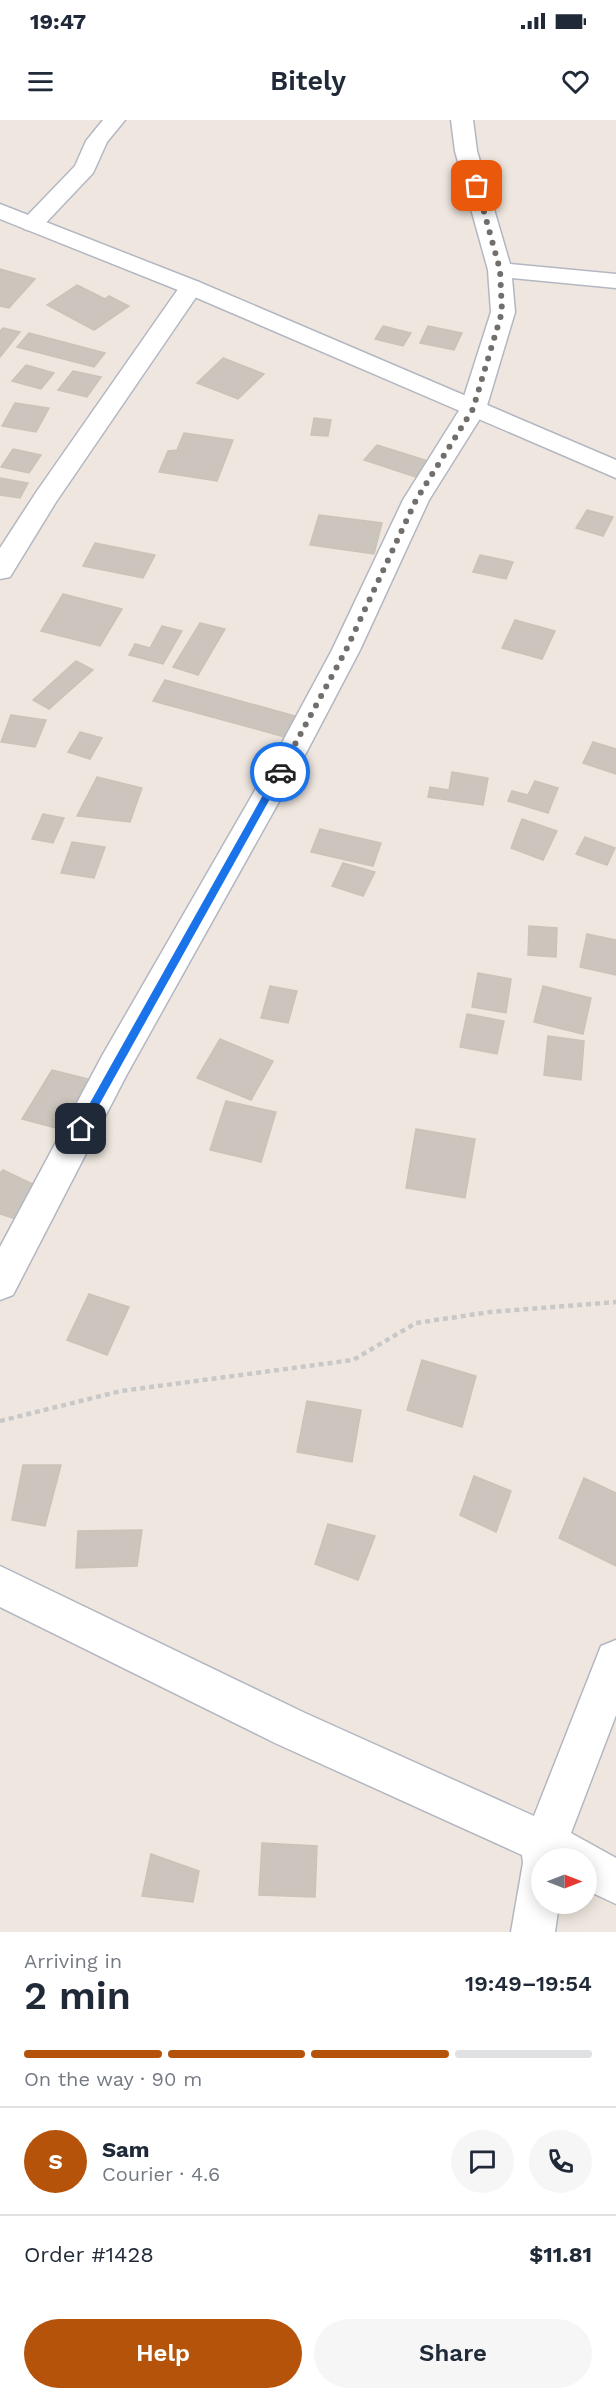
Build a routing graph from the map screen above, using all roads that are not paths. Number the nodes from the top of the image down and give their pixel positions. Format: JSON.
{"nodes":[{"id":1,"x":114,"y":120,"type":"edge"},
{"id":2,"x":462,"y":120,"type":"edge"},
{"id":3,"x":0,"y":211,"type":"edge"},
{"id":4,"x":32,"y":224,"type":"junction"},
{"id":5,"x":500,"y":270,"type":"junction"},
{"id":6,"x":616,"y":281,"type":"edge"},
{"id":7,"x":191,"y":287,"type":"junction"},
{"id":8,"x":473,"y":409,"type":"junction"},
{"id":9,"x":616,"y":470,"type":"edge"},
{"id":10,"x":0,"y":570,"type":"edge"},
{"id":11,"x":0,"y":1283,"type":"edge"},
{"id":12,"x":0,"y":1586,"type":"edge"},
{"id":13,"x":616,"y":1661,"type":"edge"},
{"id":14,"x":531,"y":1848,"type":"edge"},
{"id":15,"x":554,"y":1848,"type":"edge"},
{"id":16,"x":597,"y":1872,"type":"edge"},
{"id":17,"x":616,"y":1882,"type":"edge"},
{"id":18,"x":537,"y":1914,"type":"edge"},
{"id":19,"x":533,"y":1932,"type":"edge"}],
"edges":[{"from":1,"to":4,"type":"street"},
{"from":2,"to":5,"type":"street"},
{"from":3,"to":4,"type":"street"},
{"from":4,"to":7,"type":"street"},
{"from":5,"to":6,"type":"street"},
{"from":5,"to":8,"type":"street"},
{"from":7,"to":8,"type":"street"},
{"from":7,"to":10,"type":"street"},
{"from":8,"to":9,"type":"street"},
{"from":8,"to":11,"type":"street"},
{"from":12,"to":14,"type":"street"},
{"from":13,"to":15,"type":"street"},
{"from":16,"to":17,"type":"street"},
{"from":18,"to":19,"type":"street"}]}
